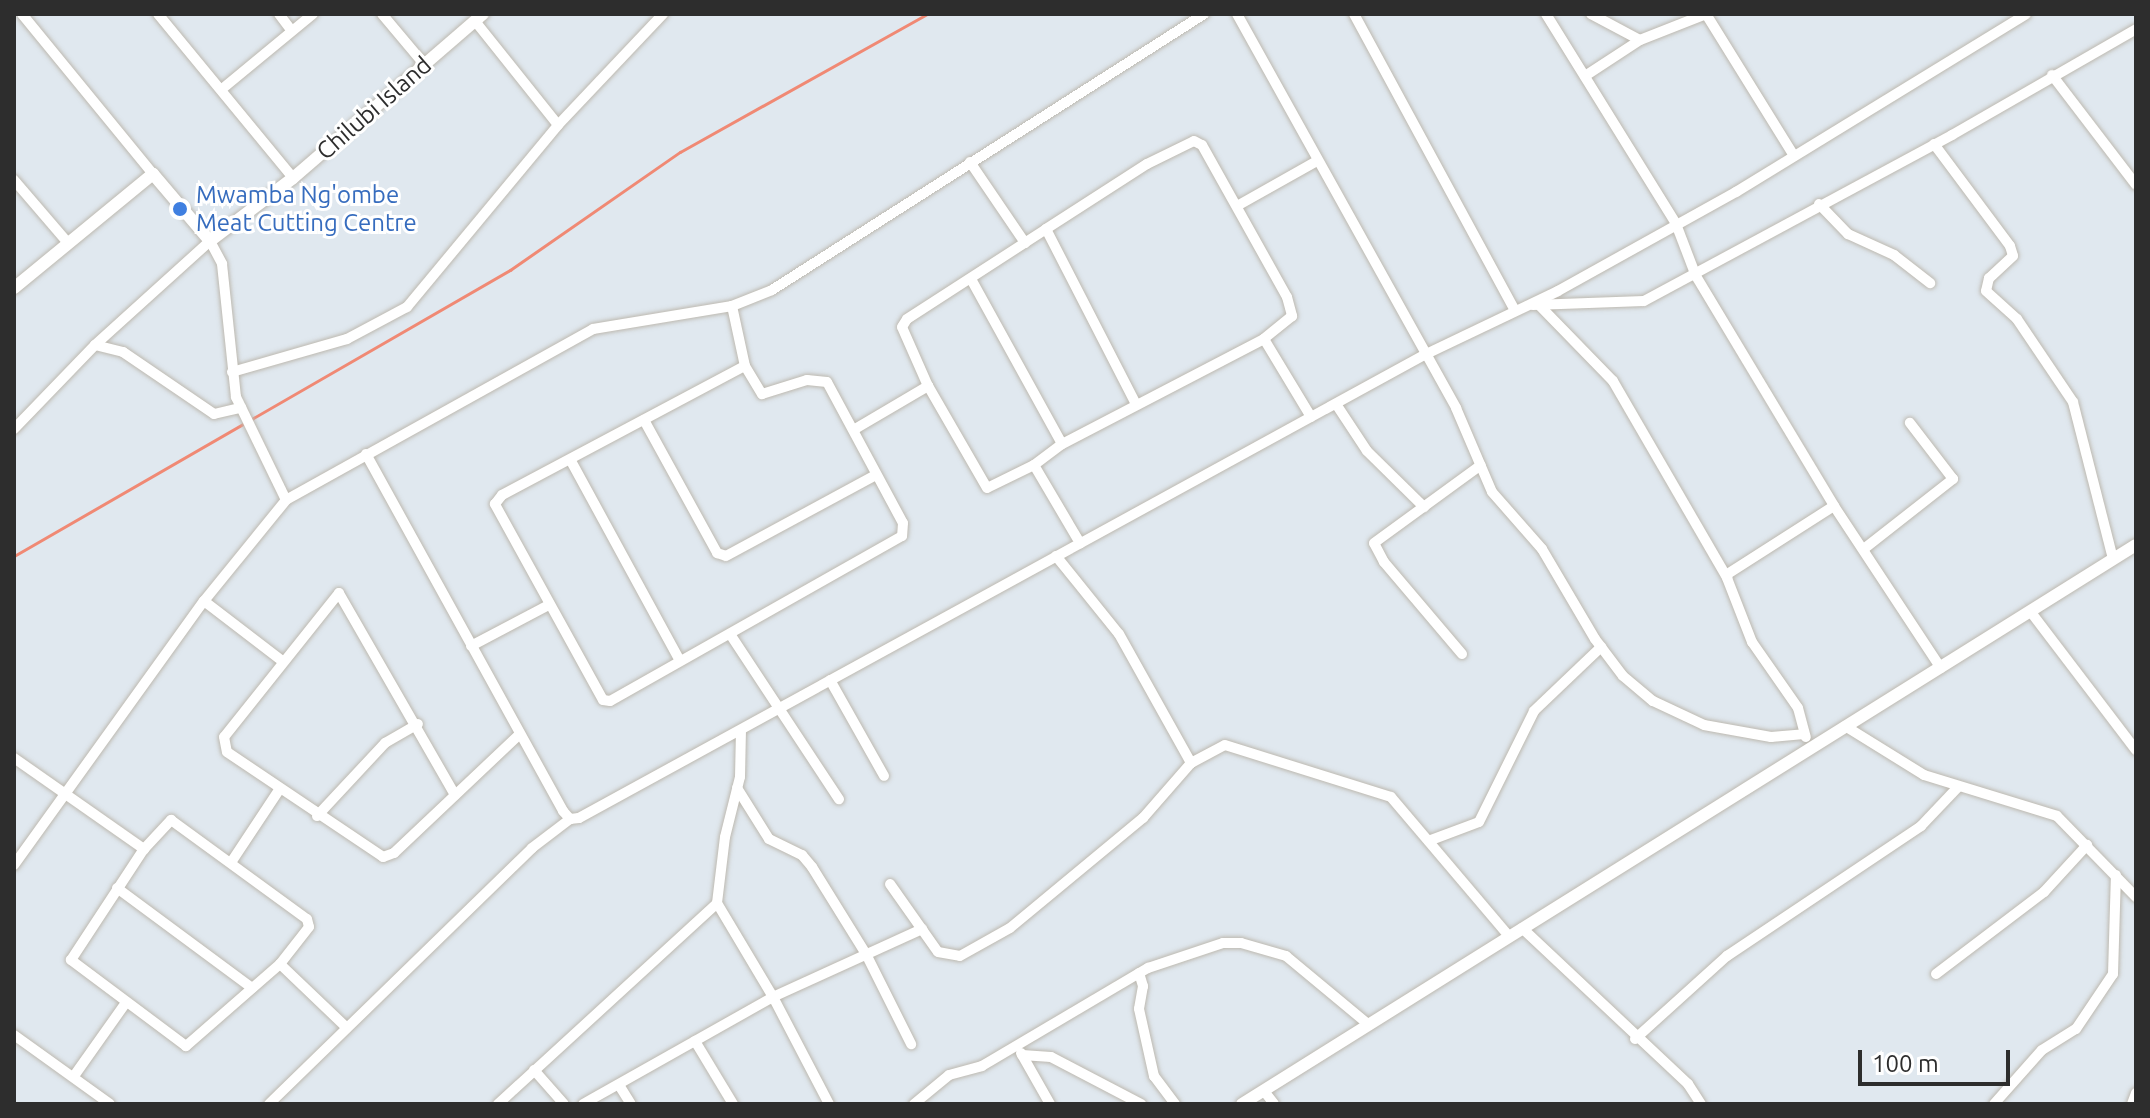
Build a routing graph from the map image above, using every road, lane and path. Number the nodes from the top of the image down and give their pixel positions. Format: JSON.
{"nodes":[{"id":1,"x":22,"y":14,"type":"edge"},
{"id":2,"x":158,"y":14,"type":"edge"},
{"id":3,"x":279,"y":14,"type":"edge"},
{"id":4,"x":313,"y":14,"type":"edge"},
{"id":5,"x":382,"y":14,"type":"edge"},
{"id":6,"x":663,"y":14,"type":"edge"},
{"id":7,"x":1204,"y":14,"type":"edge"},
{"id":8,"x":1237,"y":14,"type":"edge"},
{"id":9,"x":1354,"y":14,"type":"edge"},
{"id":10,"x":1546,"y":14,"type":"edge"},
{"id":11,"x":1591,"y":14,"type":"edge"},
{"id":12,"x":1706,"y":14,"type":"edge"},
{"id":13,"x":2026,"y":14,"type":"edge"},
{"id":14,"x":479,"y":17,"type":"edge"},
{"id":15,"x":2136,"y":29,"type":"edge"},
{"id":16,"x":292,"y":31,"type":"junction"},
{"id":17,"x":1640,"y":40,"type":"junction"},
{"id":18,"x":424,"y":64,"type":"junction"},
{"id":19,"x":2052,"y":75,"type":"junction"},
{"id":20,"x":1585,"y":76,"type":"junction"},
{"id":21,"x":222,"y":89,"type":"junction"},
{"id":22,"x":558,"y":125,"type":"junction"},
{"id":23,"x":1934,"y":144,"type":"junction"},
{"id":24,"x":1794,"y":156,"type":"junction"},
{"id":25,"x":1317,"y":161,"type":"junction"},
{"id":26,"x":970,"y":162,"type":"junction"},
{"id":27,"x":153,"y":174,"type":"junction"},
{"id":28,"x":293,"y":178,"type":"junction"},
{"id":29,"x":14,"y":180,"type":"edge"},
{"id":30,"x":2136,"y":185,"type":"edge"},
{"id":31,"x":1819,"y":204,"type":"junction"},
{"id":32,"x":1237,"y":206,"type":"junction"},
{"id":33,"x":1676,"y":224,"type":"junction"},
{"id":34,"x":1046,"y":229,"type":"junction"},
{"id":35,"x":210,"y":241,"type":"junction"},
{"id":36,"x":68,"y":243,"type":"junction"},
{"id":37,"x":1025,"y":243,"type":"junction"},
{"id":38,"x":1696,"y":276,"type":"junction"},
{"id":39,"x":971,"y":279,"type":"junction"},
{"id":40,"x":1930,"y":283,"type":"dead end"},
{"id":41,"x":14,"y":288,"type":"edge"},
{"id":42,"x":1535,"y":305,"type":"junction"},
{"id":43,"x":732,"y":306,"type":"junction"},
{"id":44,"x":1514,"y":309,"type":"junction"},
{"id":45,"x":1264,"y":339,"type":"junction"},
{"id":46,"x":95,"y":345,"type":"junction"},
{"id":47,"x":1424,"y":355,"type":"junction"},
{"id":48,"x":745,"y":366,"type":"junction"},
{"id":49,"x":232,"y":372,"type":"junction"},
{"id":50,"x":928,"y":386,"type":"junction"},
{"id":51,"x":1136,"y":404,"type":"junction"},
{"id":52,"x":1336,"y":404,"type":"junction"},
{"id":53,"x":242,"y":411,"type":"junction"},
{"id":54,"x":1311,"y":417,"type":"junction"},
{"id":55,"x":644,"y":420,"type":"junction"},
{"id":56,"x":1910,"y":423,"type":"dead end"},
{"id":57,"x":14,"y":429,"type":"edge"},
{"id":58,"x":855,"y":429,"type":"junction"},
{"id":59,"x":1062,"y":444,"type":"junction"},
{"id":60,"x":366,"y":454,"type":"junction"},
{"id":61,"x":571,"y":461,"type":"junction"},
{"id":62,"x":1034,"y":465,"type":"junction"},
{"id":63,"x":1481,"y":465,"type":"junction"},
{"id":64,"x":876,"y":475,"type":"junction"},
{"id":65,"x":286,"y":500,"type":"junction"},
{"id":66,"x":1834,"y":506,"type":"junction"},
{"id":67,"x":1424,"y":507,"type":"junction"},
{"id":68,"x":1080,"y":543,"type":"junction"},
{"id":69,"x":2136,"y":545,"type":"edge"},
{"id":70,"x":1865,"y":548,"type":"junction"},
{"id":71,"x":1056,"y":556,"type":"junction"},
{"id":72,"x":2113,"y":559,"type":"junction"},
{"id":73,"x":1726,"y":575,"type":"junction"},
{"id":74,"x":204,"y":601,"type":"junction"},
{"id":75,"x":547,"y":606,"type":"junction"},
{"id":76,"x":2030,"y":611,"type":"junction"},
{"id":77,"x":730,"y":634,"type":"junction"},
{"id":78,"x":471,"y":646,"type":"junction"},
{"id":79,"x":1601,"y":647,"type":"junction"},
{"id":80,"x":1462,"y":654,"type":"dead end"},
{"id":81,"x":679,"y":659,"type":"junction"},
{"id":82,"x":281,"y":660,"type":"junction"},
{"id":83,"x":1941,"y":668,"type":"junction"},
{"id":84,"x":830,"y":680,"type":"junction"},
{"id":85,"x":779,"y":708,"type":"junction"},
{"id":86,"x":418,"y":724,"type":"junction"},
{"id":87,"x":1845,"y":726,"type":"junction"},
{"id":88,"x":741,"y":730,"type":"junction"},
{"id":89,"x":520,"y":734,"type":"junction"},
{"id":90,"x":1804,"y":734,"type":"junction"},
{"id":91,"x":1811,"y":746,"type":"junction"},
{"id":92,"x":2136,"y":750,"type":"edge"},
{"id":93,"x":14,"y":758,"type":"edge"},
{"id":94,"x":1191,"y":763,"type":"junction"},
{"id":95,"x":884,"y":776,"type":"dead end"},
{"id":96,"x":1958,"y":787,"type":"junction"},
{"id":97,"x":737,"y":788,"type":"junction"},
{"id":98,"x":279,"y":790,"type":"junction"},
{"id":99,"x":65,"y":793,"type":"junction"},
{"id":100,"x":455,"y":795,"type":"junction"},
{"id":101,"x":839,"y":799,"type":"dead end"},
{"id":102,"x":317,"y":816,"type":"junction"},
{"id":103,"x":570,"y":819,"type":"junction"},
{"id":104,"x":1431,"y":840,"type":"junction"},
{"id":105,"x":2087,"y":845,"type":"junction"},
{"id":106,"x":144,"y":849,"type":"junction"},
{"id":107,"x":232,"y":861,"type":"junction"},
{"id":108,"x":14,"y":865,"type":"edge"},
{"id":109,"x":2116,"y":875,"type":"junction"},
{"id":110,"x":890,"y":884,"type":"dead end"},
{"id":111,"x":117,"y":888,"type":"junction"},
{"id":112,"x":2136,"y":897,"type":"edge"},
{"id":113,"x":717,"y":903,"type":"junction"},
{"id":114,"x":1522,"y":928,"type":"junction"},
{"id":115,"x":922,"y":929,"type":"junction"},
{"id":116,"x":1509,"y":936,"type":"junction"},
{"id":117,"x":866,"y":954,"type":"junction"},
{"id":118,"x":280,"y":964,"type":"junction"},
{"id":119,"x":1139,"y":973,"type":"junction"},
{"id":120,"x":1936,"y":974,"type":"dead end"},
{"id":121,"x":252,"y":988,"type":"junction"},
{"id":122,"x":773,"y":997,"type":"junction"},
{"id":123,"x":125,"y":1004,"type":"junction"},
{"id":124,"x":1369,"y":1025,"type":"junction"},
{"id":125,"x":346,"y":1027,"type":"junction"},
{"id":126,"x":14,"y":1035,"type":"edge"},
{"id":127,"x":1635,"y":1039,"type":"junction"},
{"id":128,"x":695,"y":1041,"type":"junction"},
{"id":129,"x":911,"y":1044,"type":"dead end"},
{"id":130,"x":1020,"y":1050,"type":"junction"},
{"id":131,"x":534,"y":1070,"type":"junction"},
{"id":132,"x":74,"y":1076,"type":"junction"},
{"id":133,"x":619,"y":1085,"type":"junction"},
{"id":134,"x":1264,"y":1091,"type":"junction"},
{"id":135,"x":2136,"y":1093,"type":"edge"},
{"id":136,"x":110,"y":1104,"type":"edge"},
{"id":137,"x":269,"y":1104,"type":"edge"},
{"id":138,"x":498,"y":1104,"type":"edge"},
{"id":139,"x":564,"y":1104,"type":"edge"},
{"id":140,"x":583,"y":1104,"type":"edge"},
{"id":141,"x":631,"y":1104,"type":"edge"},
{"id":142,"x":733,"y":1104,"type":"edge"},
{"id":143,"x":829,"y":1104,"type":"edge"},
{"id":144,"x":914,"y":1104,"type":"edge"},
{"id":145,"x":1050,"y":1104,"type":"edge"},
{"id":146,"x":1141,"y":1104,"type":"edge"},
{"id":147,"x":1175,"y":1104,"type":"edge"},
{"id":148,"x":1242,"y":1104,"type":"edge"},
{"id":149,"x":1274,"y":1104,"type":"edge"},
{"id":150,"x":1701,"y":1104,"type":"edge"},
{"id":151,"x":1994,"y":1104,"type":"edge"},
{"id":152,"x":2132,"y":1104,"type":"edge"}],
"edges":[{"from":1,"to":27,"type":"street"},
{"from":2,"to":21,"type":"street"},
{"from":3,"to":16,"type":"street"},
{"from":4,"to":16,"type":"street"},
{"from":5,"to":18,"type":"street"},
{"from":6,"to":22,"type":"street"},
{"from":7,"to":26,"type":"street"},
{"from":8,"to":25,"type":"street"},
{"from":9,"to":44,"type":"street"},
{"from":10,"to":20,"type":"street"},
{"from":11,"to":17,"type":"street"},
{"from":12,"to":17,"type":"street"},
{"from":12,"to":24,"type":"street"},
{"from":13,"to":24,"type":"street"},
{"from":14,"to":18,"type":"street","name":"Chilubi Island"},
{"from":14,"to":22,"type":"street"},
{"from":15,"to":19,"type":"street"},
{"from":16,"to":21,"type":"street"},
{"from":17,"to":20,"type":"street"},
{"from":18,"to":28,"type":"street","name":"Chilubi Island"},
{"from":19,"to":23,"type":"street"},
{"from":19,"to":30,"type":"street"},
{"from":20,"to":33,"type":"street"},
{"from":21,"to":28,"type":"street"},
{"from":22,"to":49,"type":"street"},
{"from":23,"to":31,"type":"street"},
{"from":23,"to":72,"type":"street"},
{"from":24,"to":33,"type":"street"},
{"from":25,"to":32,"type":"street"},
{"from":25,"to":47,"type":"street"},
{"from":26,"to":37,"type":"street"},
{"from":26,"to":43,"type":"street"},
{"from":27,"to":35,"type":"street"},
{"from":27,"to":36,"type":"street"},
{"from":28,"to":35,"type":"street","name":"Chilubi Island"},
{"from":29,"to":36,"type":"street"},
{"from":31,"to":38,"type":"street"},
{"from":31,"to":40,"type":"street"},
{"from":32,"to":34,"type":"street"},
{"from":32,"to":45,"type":"street"},
{"from":33,"to":38,"type":"street"},
{"from":33,"to":42,"type":"street"},
{"from":34,"to":37,"type":"street"},
{"from":34,"to":51,"type":"street"},
{"from":35,"to":46,"type":"street"},
{"from":35,"to":49,"type":"street"},
{"from":36,"to":41,"type":"street"},
{"from":37,"to":39,"type":"street"},
{"from":38,"to":42,"type":"street"},
{"from":38,"to":66,"type":"street"},
{"from":39,"to":50,"type":"street"},
{"from":39,"to":59,"type":"street"},
{"from":42,"to":44,"type":"street"},
{"from":42,"to":73,"type":"street"},
{"from":43,"to":48,"type":"street"},
{"from":43,"to":60,"type":"street"},
{"from":44,"to":47,"type":"street"},
{"from":45,"to":51,"type":"street"},
{"from":45,"to":54,"type":"street"},
{"from":46,"to":53,"type":"street"},
{"from":46,"to":57,"type":"street"},
{"from":47,"to":52,"type":"street"},
{"from":47,"to":63,"type":"street"},
{"from":48,"to":55,"type":"street"},
{"from":48,"to":58,"type":"street"},
{"from":49,"to":53,"type":"street"},
{"from":50,"to":58,"type":"street"},
{"from":50,"to":62,"type":"street"},
{"from":51,"to":59,"type":"street"},
{"from":52,"to":54,"type":"street"},
{"from":52,"to":67,"type":"street"},
{"from":53,"to":65,"type":"street"},
{"from":54,"to":68,"type":"street"},
{"from":55,"to":61,"type":"street"},
{"from":55,"to":64,"type":"street"},
{"from":56,"to":70,"type":"street"},
{"from":58,"to":64,"type":"street"},
{"from":59,"to":62,"type":"street"},
{"from":60,"to":65,"type":"street"},
{"from":60,"to":78,"type":"street"},
{"from":61,"to":75,"type":"street"},
{"from":61,"to":81,"type":"street"},
{"from":62,"to":68,"type":"street"},
{"from":63,"to":67,"type":"street"},
{"from":63,"to":79,"type":"street"},
{"from":64,"to":77,"type":"street"},
{"from":65,"to":74,"type":"street"},
{"from":66,"to":70,"type":"street"},
{"from":66,"to":73,"type":"street"},
{"from":67,"to":80,"type":"street"},
{"from":68,"to":71,"type":"street"},
{"from":69,"to":72,"type":"street"},
{"from":70,"to":83,"type":"street"},
{"from":71,"to":84,"type":"street"},
{"from":71,"to":94,"type":"street"},
{"from":72,"to":76,"type":"street"},
{"from":73,"to":90,"type":"street"},
{"from":74,"to":82,"type":"street"},
{"from":74,"to":99,"type":"street"},
{"from":75,"to":78,"type":"street"},
{"from":75,"to":81,"type":"street"},
{"from":76,"to":83,"type":"street"},
{"from":76,"to":92,"type":"street"},
{"from":77,"to":81,"type":"street"},
{"from":77,"to":85,"type":"street"},
{"from":78,"to":89,"type":"street"},
{"from":79,"to":90,"type":"street"},
{"from":79,"to":104,"type":"street"},
{"from":82,"to":86,"type":"street"},
{"from":82,"to":98,"type":"street"},
{"from":83,"to":87,"type":"street"},
{"from":84,"to":85,"type":"street"},
{"from":84,"to":95,"type":"street"},
{"from":85,"to":88,"type":"street"},
{"from":85,"to":101,"type":"street"},
{"from":86,"to":100,"type":"street"},
{"from":86,"to":102,"type":"street"},
{"from":87,"to":91,"type":"street"},
{"from":87,"to":96,"type":"street"},
{"from":88,"to":97,"type":"street"},
{"from":88,"to":103,"type":"street"},
{"from":89,"to":100,"type":"street"},
{"from":89,"to":103,"type":"street"},
{"from":90,"to":91,"type":"street"},
{"from":91,"to":114,"type":"street"},
{"from":93,"to":99,"type":"street"},
{"from":94,"to":104,"type":"street"},
{"from":94,"to":115,"type":"street"},
{"from":96,"to":105,"type":"street"},
{"from":96,"to":127,"type":"street"},
{"from":97,"to":113,"type":"street"},
{"from":97,"to":117,"type":"street"},
{"from":98,"to":102,"type":"street"},
{"from":98,"to":107,"type":"street"},
{"from":99,"to":106,"type":"street"},
{"from":99,"to":108,"type":"street"},
{"from":100,"to":102,"type":"street"},
{"from":103,"to":125,"type":"street"},
{"from":104,"to":116,"type":"street"},
{"from":105,"to":109,"type":"street"},
{"from":105,"to":120,"type":"street"},
{"from":106,"to":107,"type":"street"},
{"from":106,"to":111,"type":"street"},
{"from":107,"to":118,"type":"street"},
{"from":109,"to":112,"type":"street"},
{"from":109,"to":151,"type":"street"},
{"from":110,"to":115,"type":"street"},
{"from":111,"to":121,"type":"street"},
{"from":111,"to":123,"type":"street"},
{"from":113,"to":122,"type":"street"},
{"from":113,"to":131,"type":"street"},
{"from":114,"to":116,"type":"street"},
{"from":114,"to":127,"type":"street"},
{"from":115,"to":117,"type":"street"},
{"from":116,"to":124,"type":"street"},
{"from":117,"to":122,"type":"street"},
{"from":117,"to":129,"type":"street"},
{"from":118,"to":121,"type":"street"},
{"from":118,"to":125,"type":"street"},
{"from":119,"to":124,"type":"street"},
{"from":119,"to":130,"type":"street"},
{"from":119,"to":147,"type":"street"},
{"from":121,"to":123,"type":"street"},
{"from":122,"to":128,"type":"street"},
{"from":122,"to":143,"type":"street"},
{"from":123,"to":132,"type":"street"},
{"from":124,"to":134,"type":"street"},
{"from":125,"to":137,"type":"street"},
{"from":126,"to":132,"type":"street"},
{"from":127,"to":150,"type":"street"},
{"from":128,"to":133,"type":"street"},
{"from":128,"to":142,"type":"street"},
{"from":130,"to":144,"type":"street"},
{"from":130,"to":145,"type":"street"},
{"from":130,"to":146,"type":"street"},
{"from":131,"to":138,"type":"street"},
{"from":131,"to":139,"type":"street"},
{"from":132,"to":136,"type":"street"},
{"from":133,"to":140,"type":"street"},
{"from":133,"to":141,"type":"street"},
{"from":134,"to":148,"type":"street"},
{"from":134,"to":149,"type":"street"},
{"from":135,"to":152,"type":"street"}]}
